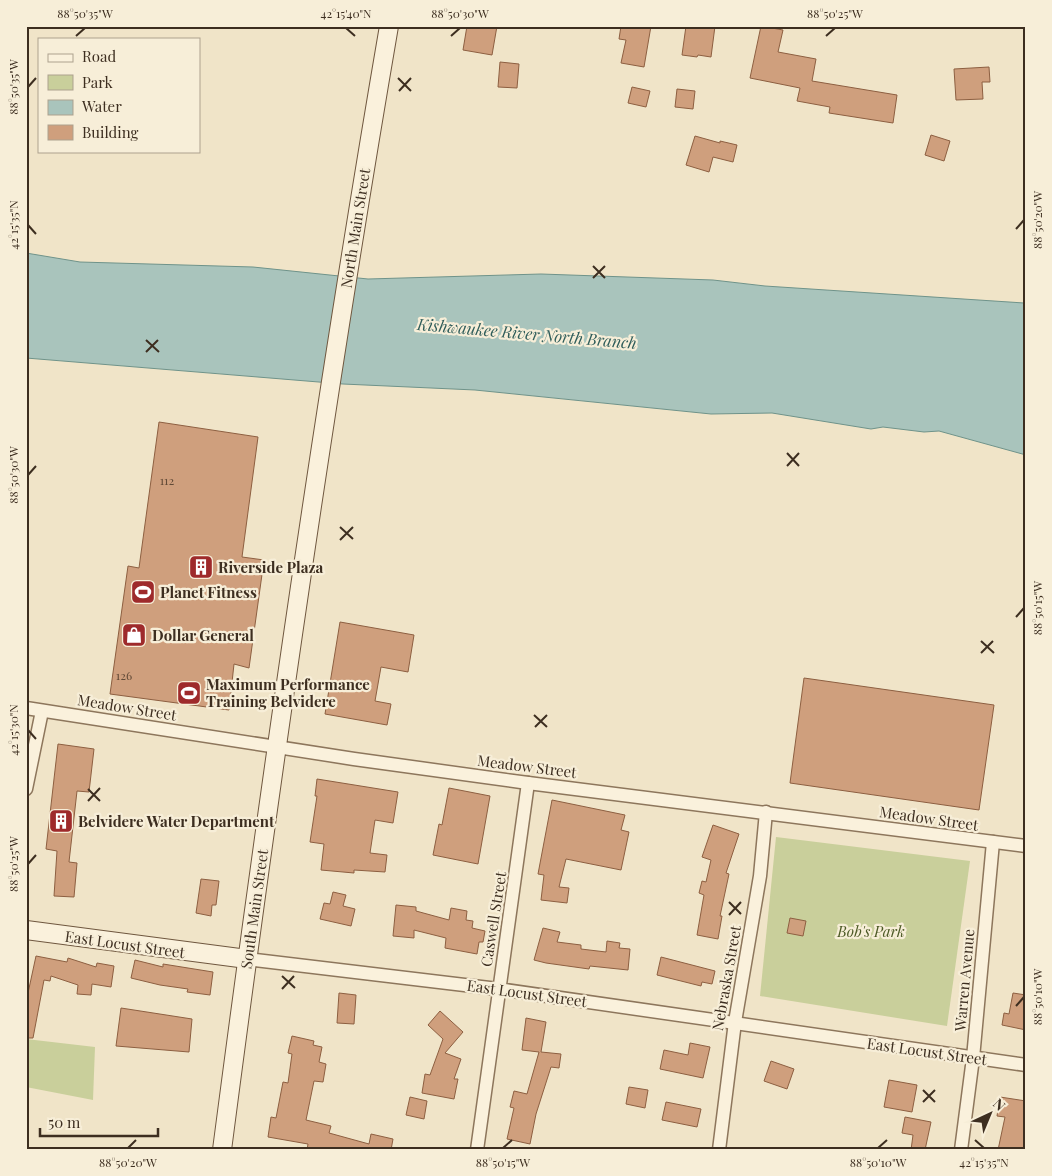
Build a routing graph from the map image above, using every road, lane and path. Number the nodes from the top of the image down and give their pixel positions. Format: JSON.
{"nodes":[{"id":1,"x":389,"y":26,"type":"edge"},
{"id":2,"x":324,"y":431,"type":"joint"},
{"id":3,"x":26,"y":708,"type":"edge"},
{"id":4,"x":42,"y":711,"type":"junction"},
{"id":5,"x":277,"y":747,"type":"junction"},
{"id":6,"x":528,"y":783,"type":"junction"},
{"id":7,"x":26,"y":789,"type":"edge"},
{"id":8,"x":766,"y":812,"type":"junction"},
{"id":9,"x":993,"y":842,"type":"junction"},
{"id":10,"x":1026,"y":846,"type":"edge"},
{"id":11,"x":26,"y":930,"type":"edge"},
{"id":12,"x":247,"y":959,"type":"junction"},
{"id":13,"x":498,"y":989,"type":"junction"},
{"id":14,"x":735,"y":1022,"type":"junction"},
{"id":15,"x":973,"y":1058,"type":"junction"},
{"id":16,"x":1026,"y":1065,"type":"edge"},
{"id":17,"x":222,"y":1150,"type":"edge"},
{"id":18,"x":477,"y":1150,"type":"edge"},
{"id":19,"x":718,"y":1150,"type":"edge"},
{"id":20,"x":961,"y":1150,"type":"edge"}],
"edges":[{"from":1,"to":2,"type":"main road","name":"North Main Street"},
{"from":2,"to":5,"type":"main road","name":"South Main Street"},
{"from":3,"to":4,"type":"street","name":"Meadow Street"},
{"from":4,"to":5,"type":"street","name":"Meadow Street"},
{"from":4,"to":7,"type":"street"},
{"from":5,"to":6,"type":"street","name":"Meadow Street"},
{"from":5,"to":12,"type":"main road","name":"South Main Street"},
{"from":6,"to":8,"type":"street","name":"Meadow Street"},
{"from":6,"to":13,"type":"street","name":"Caswell Street"},
{"from":8,"to":9,"type":"street","name":"Meadow Street"},
{"from":8,"to":14,"type":"street","name":"Nebraska Street"},
{"from":9,"to":10,"type":"street","name":"Meadow Street"},
{"from":9,"to":15,"type":"street","name":"Warren Avenue"},
{"from":11,"to":12,"type":"main road","name":"East Locust Street"},
{"from":12,"to":13,"type":"street","name":"East Locust Street"},
{"from":12,"to":17,"type":"main road","name":"South Main Street"},
{"from":13,"to":14,"type":"street","name":"East Locust Street"},
{"from":13,"to":18,"type":"street","name":"Caswell Street"},
{"from":14,"to":15,"type":"street","name":"East Locust Street"},
{"from":14,"to":19,"type":"street","name":"Nebraska Street"},
{"from":15,"to":16,"type":"street","name":"East Locust Street"},
{"from":15,"to":20,"type":"street","name":"Warren Avenue"}]}
